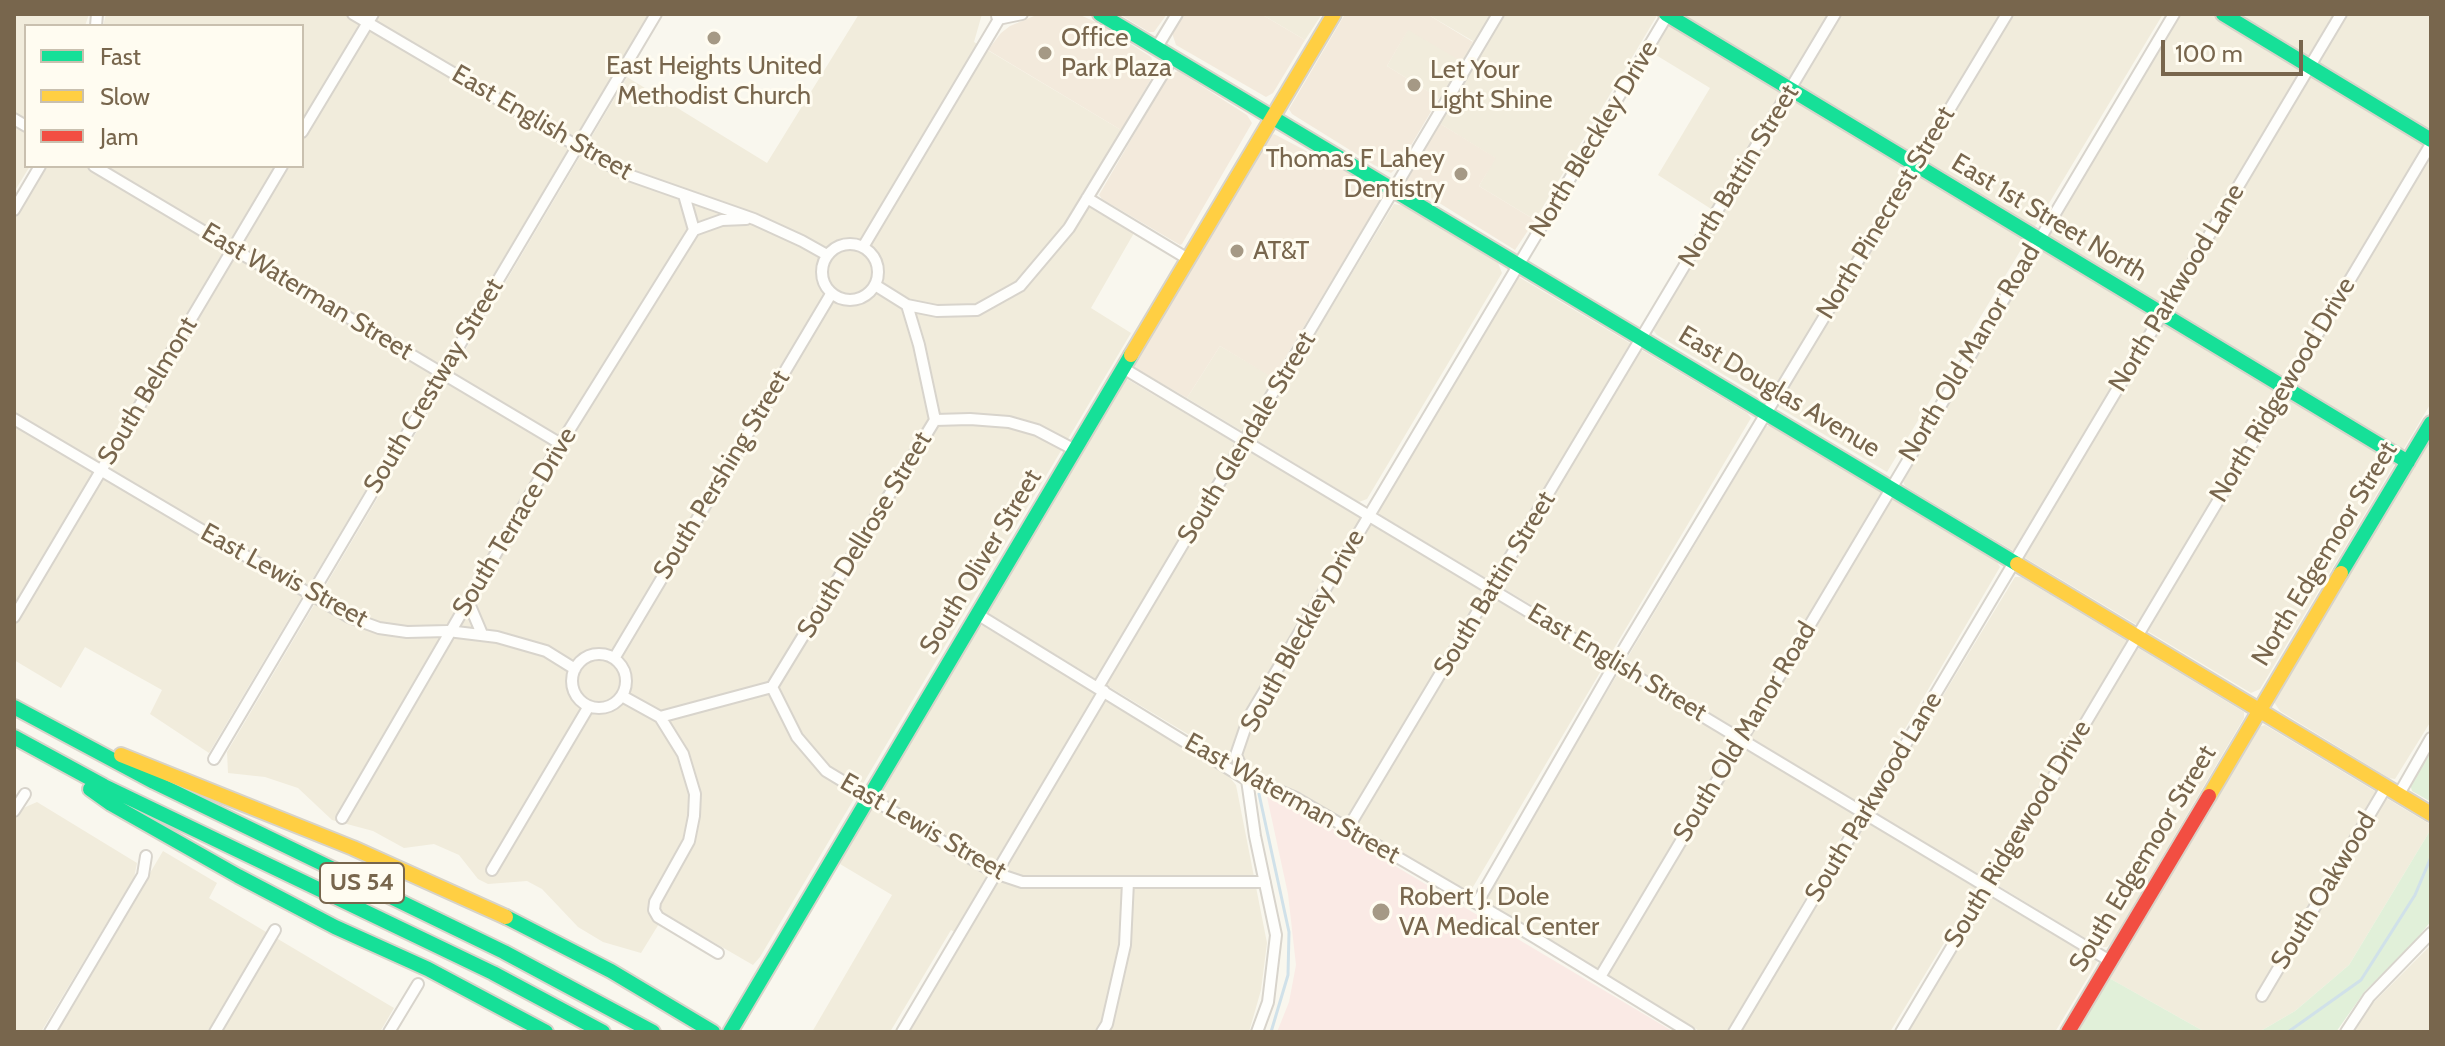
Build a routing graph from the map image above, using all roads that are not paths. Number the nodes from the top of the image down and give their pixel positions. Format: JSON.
{"nodes":[{"id":1,"x":353,"y":14,"type":"edge"},
{"id":2,"x":656,"y":14,"type":"edge"},
{"id":3,"x":1022,"y":14,"type":"edge"},
{"id":4,"x":1100,"y":14,"type":"edge"},
{"id":5,"x":1177,"y":14,"type":"edge"},
{"id":6,"x":1334,"y":14,"type":"edge"},
{"id":7,"x":1498,"y":14,"type":"edge"},
{"id":8,"x":1667,"y":14,"type":"edge"},
{"id":9,"x":1835,"y":14,"type":"edge"},
{"id":10,"x":2007,"y":14,"type":"edge"},
{"id":11,"x":2174,"y":14,"type":"edge"},
{"id":12,"x":2223,"y":14,"type":"edge"},
{"id":13,"x":2341,"y":14,"type":"edge"},
{"id":14,"x":999,"y":16,"type":"edge"},
{"id":15,"x":370,"y":18,"type":"edge"},
{"id":16,"x":1157,"y":47,"type":"junction"},
{"id":17,"x":1173,"y":57,"type":"junction"},
{"id":18,"x":2310,"y":66,"type":"junction"},
{"id":19,"x":1791,"y":90,"type":"junction"},
{"id":20,"x":1273,"y":116,"type":"junction"},
{"id":21,"x":304,"y":129,"type":"edge"},
{"id":22,"x":2431,"y":142,"type":"edge"},
{"id":23,"x":576,"y":148,"type":"junction"},
{"id":24,"x":1914,"y":165,"type":"junction"},
{"id":25,"x":39,"y":168,"type":"edge"},
{"id":26,"x":97,"y":168,"type":"edge"},
{"id":27,"x":281,"y":168,"type":"edge"},
{"id":28,"x":1393,"y":188,"type":"junction"},
{"id":29,"x":684,"y":195,"type":"junction"},
{"id":30,"x":1087,"y":198,"type":"junction"},
{"id":31,"x":14,"y":210,"type":"edge"},
{"id":32,"x":754,"y":219,"type":"junction"},
{"id":33,"x":694,"y":230,"type":"junction"},
{"id":34,"x":2039,"y":240,"type":"junction"},
{"id":35,"x":233,"y":247,"type":"junction"},
{"id":36,"x":863,"y":247,"type":"junction"},
{"id":37,"x":827,"y":255,"type":"junction"},
{"id":38,"x":1188,"y":259,"type":"junction"},
{"id":39,"x":1519,"y":263,"type":"junction"},
{"id":40,"x":875,"y":285,"type":"junction"},
{"id":41,"x":831,"y":294,"type":"junction"},
{"id":42,"x":907,"y":305,"type":"junction"},
{"id":43,"x":2161,"y":313,"type":"junction"},
{"id":44,"x":1641,"y":338,"type":"junction"},
{"id":45,"x":1123,"y":368,"type":"junction"},
{"id":46,"x":442,"y":372,"type":"junction"},
{"id":47,"x":2284,"y":387,"type":"junction"},
{"id":48,"x":1766,"y":412,"type":"junction"},
{"id":49,"x":14,"y":419,"type":"edge"},
{"id":50,"x":935,"y":420,"type":"junction"},
{"id":51,"x":2431,"y":423,"type":"edge"},
{"id":52,"x":1246,"y":442,"type":"junction"},
{"id":53,"x":561,"y":444,"type":"junction"},
{"id":54,"x":1075,"y":450,"type":"junction"},
{"id":55,"x":2408,"y":462,"type":"junction"},
{"id":56,"x":100,"y":470,"type":"junction"},
{"id":57,"x":1890,"y":487,"type":"junction"},
{"id":58,"x":1368,"y":514,"type":"junction"},
{"id":59,"x":2013,"y":562,"type":"junction"},
{"id":60,"x":1493,"y":589,"type":"junction"},
{"id":61,"x":310,"y":595,"type":"junction"},
{"id":62,"x":468,"y":601,"type":"junction"},
{"id":63,"x":977,"y":614,"type":"junction"},
{"id":64,"x":14,"y":617,"type":"edge"},
{"id":65,"x":450,"y":631,"type":"junction"},
{"id":66,"x":482,"y":634,"type":"junction"},
{"id":67,"x":2135,"y":636,"type":"junction"},
{"id":68,"x":615,"y":657,"type":"junction"},
{"id":69,"x":1616,"y":662,"type":"junction"},
{"id":70,"x":575,"y":669,"type":"junction"},
{"id":71,"x":772,"y":687,"type":"junction"},
{"id":72,"x":1101,"y":689,"type":"junction"},
{"id":73,"x":622,"y":696,"type":"junction"},
{"id":74,"x":589,"y":706,"type":"junction"},
{"id":75,"x":14,"y":707,"type":"edge"},
{"id":76,"x":2260,"y":710,"type":"junction"},
{"id":77,"x":660,"y":717,"type":"junction"},
{"id":78,"x":14,"y":737,"type":"edge"},
{"id":79,"x":69,"y":738,"type":"junction"},
{"id":80,"x":1741,"y":738,"type":"junction"},
{"id":81,"x":2431,"y":738,"type":"edge"},
{"id":82,"x":43,"y":754,"type":"junction"},
{"id":83,"x":214,"y":759,"type":"dead end"},
{"id":84,"x":1247,"y":780,"type":"junction"},
{"id":85,"x":2392,"y":790,"type":"junction"},
{"id":86,"x":25,"y":794,"type":"dead end"},
{"id":87,"x":869,"y":798,"type":"junction"},
{"id":88,"x":14,"y":811,"type":"edge"},
{"id":89,"x":1865,"y":812,"type":"junction"},
{"id":90,"x":2431,"y":814,"type":"edge"},
{"id":91,"x":342,"y":818,"type":"dead end"},
{"id":92,"x":1348,"y":828,"type":"junction"},
{"id":93,"x":146,"y":856,"type":"dead end"},
{"id":94,"x":492,"y":870,"type":"dead end"},
{"id":95,"x":995,"y":873,"type":"junction"},
{"id":96,"x":1128,"y":882,"type":"junction"},
{"id":97,"x":1265,"y":882,"type":"junction"},
{"id":98,"x":1987,"y":886,"type":"junction"},
{"id":99,"x":1477,"y":903,"type":"junction"},
{"id":100,"x":275,"y":930,"type":"dead end"},
{"id":101,"x":2431,"y":933,"type":"edge"},
{"id":102,"x":718,"y":953,"type":"dead end"},
{"id":103,"x":2110,"y":961,"type":"junction"},
{"id":104,"x":1600,"y":977,"type":"junction"},
{"id":105,"x":418,"y":984,"type":"dead end"},
{"id":106,"x":2262,"y":996,"type":"dead end"},
{"id":107,"x":50,"y":1032,"type":"edge"},
{"id":108,"x":215,"y":1032,"type":"edge"},
{"id":109,"x":389,"y":1032,"type":"edge"},
{"id":110,"x":546,"y":1032,"type":"edge"},
{"id":111,"x":603,"y":1032,"type":"edge"},
{"id":112,"x":653,"y":1032,"type":"edge"},
{"id":113,"x":713,"y":1032,"type":"edge"},
{"id":114,"x":730,"y":1032,"type":"edge"},
{"id":115,"x":902,"y":1032,"type":"edge"},
{"id":116,"x":1102,"y":1032,"type":"edge"},
{"id":117,"x":1257,"y":1032,"type":"edge"},
{"id":118,"x":1689,"y":1032,"type":"edge"},
{"id":119,"x":1734,"y":1032,"type":"edge"},
{"id":120,"x":1901,"y":1032,"type":"edge"},
{"id":121,"x":2068,"y":1032,"type":"edge"},
{"id":122,"x":2346,"y":1032,"type":"edge"}],
"edges":[{"from":1,"to":15,"type":"street","name":"East English Street"},
{"from":2,"to":23,"type":"street","name":"South Crestway Street"},
{"from":3,"to":14,"type":"street"},
{"from":4,"to":16,"type":"main road","name":"East Douglas Avenue"},
{"from":5,"to":16,"type":"street"},
{"from":6,"to":20,"type":"main road","name":"South Oliver Street"},
{"from":7,"to":28,"type":"street","name":"South Glendale Street"},
{"from":8,"to":19,"type":"main road","name":"East 1st Street North"},
{"from":8,"to":39,"type":"street","name":"North Bleckley Drive"},
{"from":9,"to":19,"type":"street","name":"North Battin Street"},
{"from":10,"to":24,"type":"street","name":"North Pinecrest Street"},
{"from":11,"to":34,"type":"street","name":"North Old Manor Road"},
{"from":12,"to":18,"type":"main road"},
{"from":13,"to":18,"type":"street","name":"North Parkwood Lane"},
{"from":14,"to":36,"type":"street"},
{"from":15,"to":21,"type":"street"},
{"from":15,"to":23,"type":"street","name":"East English Street"},
{"from":16,"to":17,"type":"main road","name":"East Douglas Avenue"},
{"from":17,"to":20,"type":"main road","name":"East Douglas Avenue"},
{"from":17,"to":30,"type":"street"},
{"from":18,"to":22,"type":"main road"},
{"from":18,"to":43,"type":"street","name":"North Parkwood Lane"},
{"from":19,"to":24,"type":"main road","name":"East 1st Street North"},
{"from":19,"to":44,"type":"street","name":"North Battin Street"},
{"from":20,"to":28,"type":"main road","name":"East Douglas Avenue"},
{"from":20,"to":38,"type":"main road","name":"South Oliver Street"},
{"from":22,"to":47,"type":"street","name":"North Ridgewood Drive"},
{"from":23,"to":29,"type":"street","name":"East English Street"},
{"from":23,"to":46,"type":"street","name":"South Crestway Street"},
{"from":24,"to":34,"type":"main road","name":"East 1st Street North"},
{"from":24,"to":48,"type":"street","name":"North Pinecrest Street"},
{"from":25,"to":31,"type":"street"},
{"from":26,"to":35,"type":"street","name":"East Waterman Street"},
{"from":27,"to":35,"type":"street","name":"South Belmont"},
{"from":28,"to":39,"type":"main road","name":"East Douglas Avenue"},
{"from":28,"to":52,"type":"street","name":"South Glendale Street"},
{"from":29,"to":32,"type":"street","name":"East English Street"},
{"from":29,"to":33,"type":"street"},
{"from":30,"to":38,"type":"street"},
{"from":30,"to":42,"type":"street"},
{"from":32,"to":33,"type":"street"},
{"from":32,"to":37,"type":"street","name":"East English Street"},
{"from":33,"to":53,"type":"street","name":"South Terrace Drive"},
{"from":34,"to":43,"type":"main road","name":"East 1st Street North"},
{"from":34,"to":57,"type":"street","name":"North Old Manor Road"},
{"from":35,"to":46,"type":"street","name":"East Waterman Street"},
{"from":35,"to":56,"type":"street","name":"South Belmont"},
{"from":36,"to":37,"type":"street"},
{"from":36,"to":40,"type":"street"},
{"from":37,"to":41,"type":"street"},
{"from":38,"to":45,"type":"main road","name":"South Oliver Street"},
{"from":39,"to":44,"type":"main road","name":"East Douglas Avenue"},
{"from":39,"to":58,"type":"street","name":"South Bleckley Drive"},
{"from":40,"to":41,"type":"street"},
{"from":40,"to":42,"type":"street"},
{"from":41,"to":68,"type":"street","name":"South Pershing Street"},
{"from":42,"to":50,"type":"street","name":"South Dellrose Street"},
{"from":43,"to":47,"type":"main road","name":"East 1st Street North"},
{"from":43,"to":59,"type":"street","name":"North Parkwood Lane"},
{"from":44,"to":48,"type":"main road","name":"East Douglas Avenue"},
{"from":44,"to":60,"type":"street","name":"South Battin Street"},
{"from":45,"to":52,"type":"street","name":"East English Street"},
{"from":45,"to":54,"type":"main road","name":"South Oliver Street"},
{"from":46,"to":53,"type":"street","name":"East Waterman Street"},
{"from":46,"to":61,"type":"street","name":"South Crestway Street"},
{"from":47,"to":55,"type":"main road","name":"East 1st Street North"},
{"from":47,"to":67,"type":"street","name":"North Ridgewood Drive"},
{"from":48,"to":57,"type":"main road","name":"East Douglas Avenue"},
{"from":48,"to":69,"type":"street","name":"North Pinecrest Street"},
{"from":49,"to":56,"type":"street","name":"East Lewis Street"},
{"from":50,"to":54,"type":"street"},
{"from":50,"to":71,"type":"street","name":"South Dellrose Street"},
{"from":51,"to":55,"type":"main road","name":"North Edgemoor Street"},
{"from":52,"to":58,"type":"street","name":"East English Street"},
{"from":52,"to":72,"type":"street","name":"South Glendale Street"},
{"from":53,"to":62,"type":"street","name":"South Terrace Drive"},
{"from":54,"to":63,"type":"main road","name":"South Oliver Street"},
{"from":55,"to":76,"type":"main road","name":"North Edgemoor Street"},
{"from":56,"to":61,"type":"street","name":"East Lewis Street"},
{"from":56,"to":64,"type":"street","name":"South Belmont"},
{"from":57,"to":59,"type":"main road","name":"East Douglas Avenue"},
{"from":57,"to":80,"type":"street","name":"South Old Manor Road"},
{"from":58,"to":60,"type":"street","name":"East English Street"},
{"from":58,"to":84,"type":"street","name":"South Bleckley Drive"},
{"from":59,"to":67,"type":"main road","name":"East Douglas Avenue"},
{"from":59,"to":89,"type":"street","name":"South Parkwood Lane"},
{"from":60,"to":69,"type":"street","name":"East English Street"},
{"from":60,"to":92,"type":"street","name":"South Battin Street"},
{"from":61,"to":65,"type":"street","name":"East Lewis Street"},
{"from":61,"to":83,"type":"street","name":"South Crestway Street"},
{"from":62,"to":65,"type":"street","name":"South Terrace Drive"},
{"from":62,"to":66,"type":"street"},
{"from":63,"to":72,"type":"street","name":"East Waterman Street"},
{"from":63,"to":87,"type":"main road","name":"South Oliver Street"},
{"from":65,"to":66,"type":"street","name":"East Lewis Street"},
{"from":65,"to":91,"type":"street","name":"South Terrace Drive"},
{"from":66,"to":70,"type":"street","name":"East Lewis Street"},
{"from":67,"to":76,"type":"main road","name":"East Douglas Avenue"},
{"from":67,"to":98,"type":"street","name":"South Ridgewood Drive"},
{"from":68,"to":70,"type":"street"},
{"from":68,"to":73,"type":"street"},
{"from":69,"to":80,"type":"street","name":"East English Street"},
{"from":69,"to":99,"type":"street","name":"North Pinecrest Street"},
{"from":70,"to":74,"type":"street"},
{"from":71,"to":77,"type":"street"},
{"from":71,"to":87,"type":"street","name":"East Lewis Street"},
{"from":72,"to":84,"type":"street","name":"East Waterman Street"},
{"from":72,"to":95,"type":"street","name":"South Glendale Street"},
{"from":73,"to":74,"type":"street"},
{"from":73,"to":77,"type":"street"},
{"from":74,"to":94,"type":"street"},
{"from":75,"to":79,"type":"main road","number":"US 54"},
{"from":76,"to":85,"type":"main road","name":"East Douglas Avenue"},
{"from":76,"to":103,"type":"main road","name":"South Edgemoor Street"},
{"from":77,"to":102,"type":"street"},
{"from":78,"to":82,"type":"main road","number":"US 54"},
{"from":79,"to":112,"type":"main road","number":"US 54"},
{"from":79,"to":113,"type":"main road"},
{"from":80,"to":89,"type":"street","name":"East English Street"},
{"from":80,"to":104,"type":"street","name":"South Old Manor Road"},
{"from":81,"to":85,"type":"street","name":"South Oakwood"},
{"from":82,"to":110,"type":"main road"},
{"from":82,"to":111,"type":"main road","number":"US 54"},
{"from":84,"to":92,"type":"street","name":"East Waterman Street"},
{"from":84,"to":97,"type":"street","name":"South Bleckley Drive"},
{"from":85,"to":90,"type":"main road","name":"East Douglas Avenue"},
{"from":85,"to":106,"type":"street","name":"South Oakwood"},
{"from":86,"to":88,"type":"street"},
{"from":87,"to":95,"type":"street","name":"East Lewis Street"},
{"from":87,"to":114,"type":"main road","name":"South Oliver Street"},
{"from":89,"to":98,"type":"street","name":"East English Street"},
{"from":89,"to":119,"type":"street","name":"South Parkwood Lane"},
{"from":92,"to":99,"type":"street","name":"East Waterman Street"},
{"from":93,"to":107,"type":"street"},
{"from":95,"to":96,"type":"street","name":"East Lewis Street"},
{"from":95,"to":115,"type":"street","name":"South Glendale Street"},
{"from":96,"to":97,"type":"street","name":"East Lewis Street"},
{"from":96,"to":116,"type":"street"},
{"from":97,"to":117,"type":"street","name":"South Bleckley Drive"},
{"from":98,"to":103,"type":"street","name":"East English Street"},
{"from":98,"to":120,"type":"street","name":"South Ridgewood Drive"},
{"from":99,"to":104,"type":"street","name":"East Waterman Street"},
{"from":100,"to":108,"type":"street"},
{"from":101,"to":122,"type":"street"},
{"from":103,"to":121,"type":"main road","name":"South Edgemoor Street"},
{"from":104,"to":118,"type":"street","name":"East Waterman Street"},
{"from":105,"to":109,"type":"street"}]}
